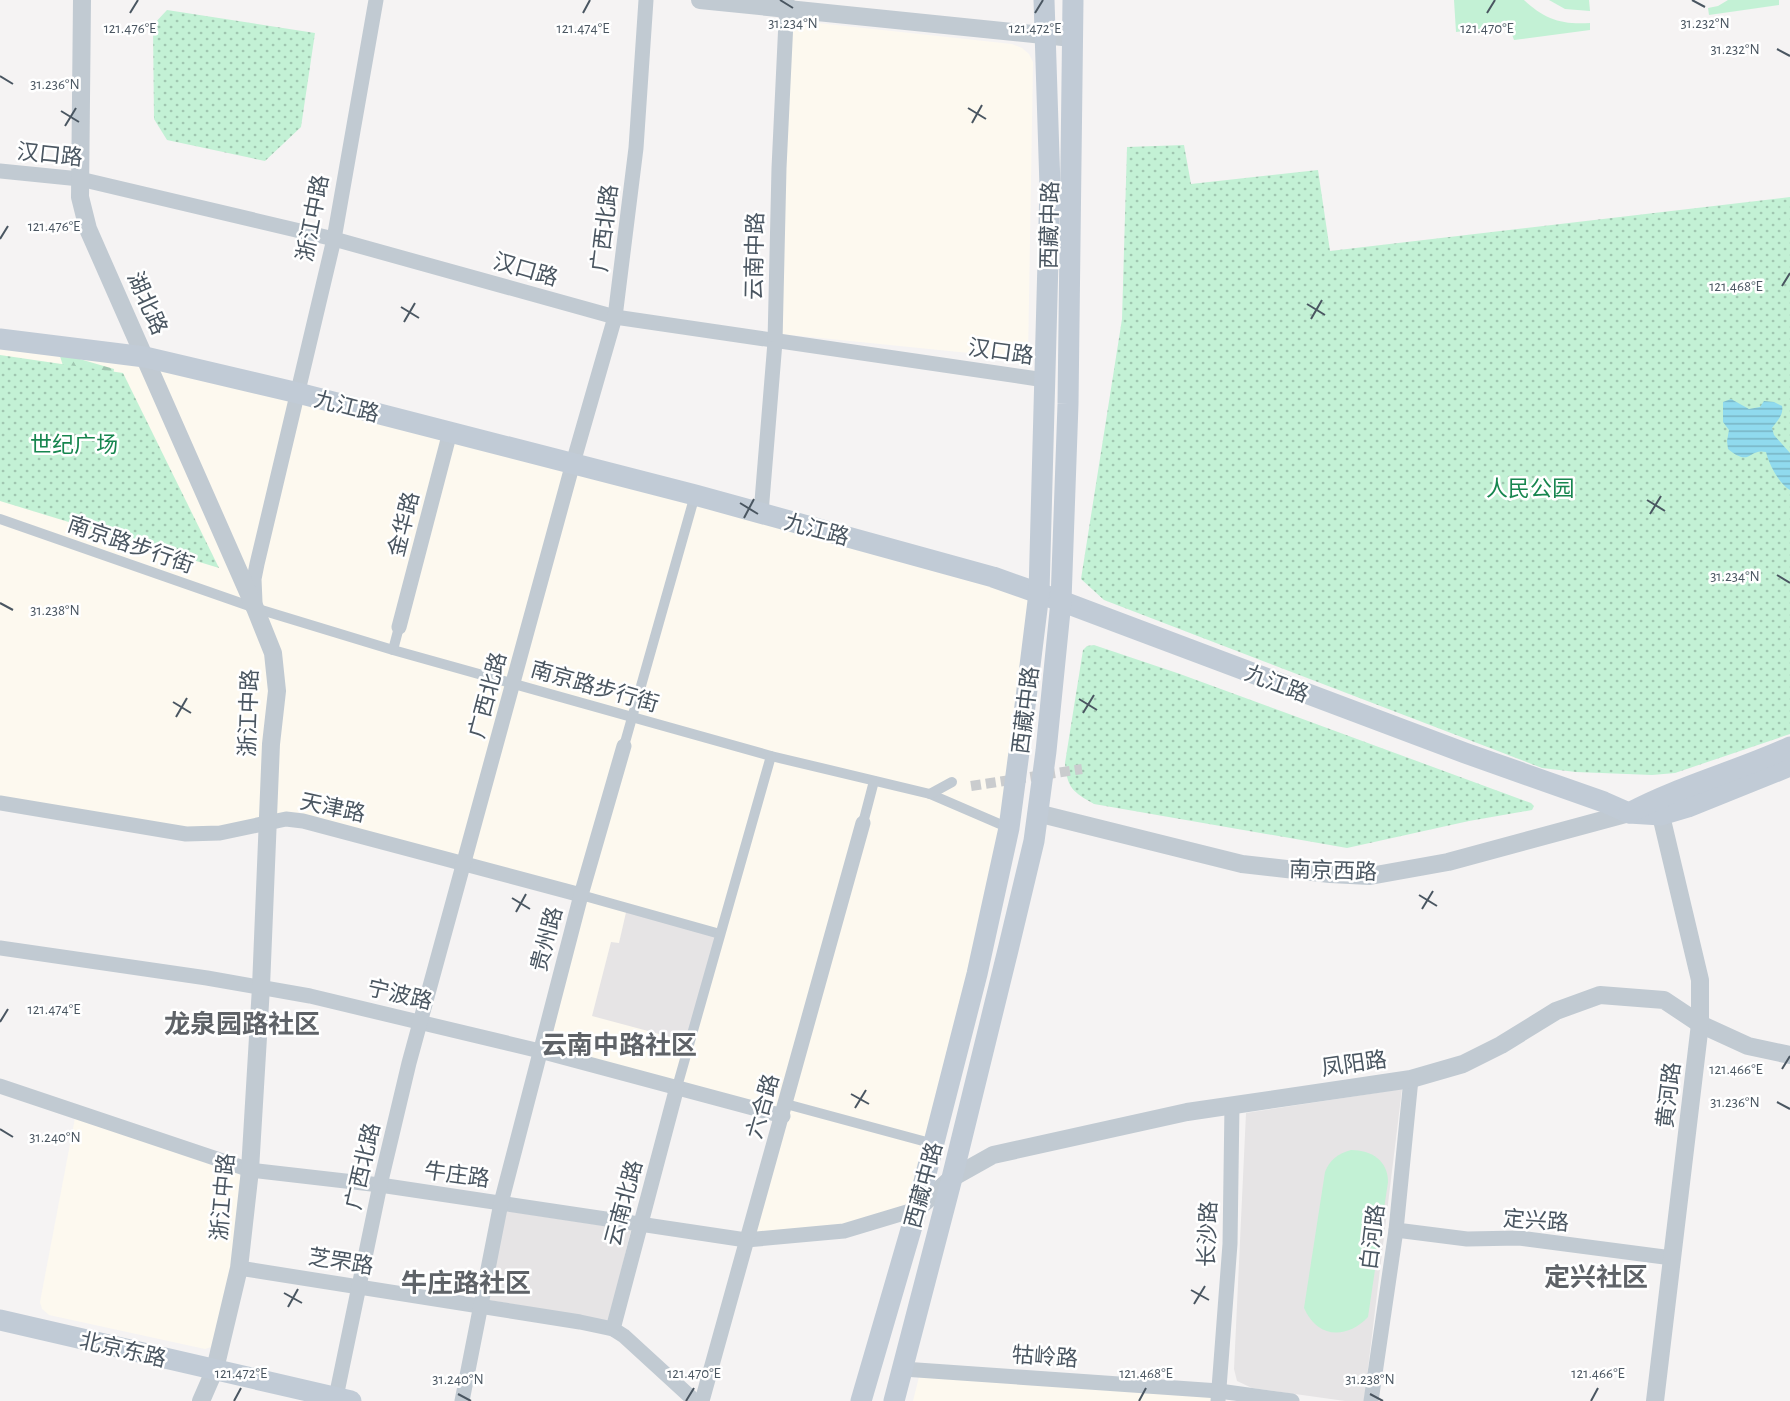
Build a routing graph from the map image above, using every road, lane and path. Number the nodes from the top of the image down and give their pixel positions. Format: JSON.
{"nodes":[{"id":1,"x":82,"y":0,"type":"edge"},
{"id":2,"x":376,"y":0,"type":"edge"},
{"id":3,"x":646,"y":0,"type":"edge"},
{"id":4,"x":700,"y":0,"type":"edge"},
{"id":5,"x":1044,"y":0,"type":"edge"},
{"id":6,"x":1073,"y":0,"type":"edge"},
{"id":7,"x":787,"y":4,"type":"edge"},
{"id":8,"x":1044,"y":36,"type":"junction"},
{"id":9,"x":1072,"y":38,"type":"junction"},
{"id":10,"x":0,"y":171,"type":"edge"},
{"id":11,"x":80,"y":179,"type":"junction"},
{"id":12,"x":334,"y":239,"type":"junction"},
{"id":13,"x":615,"y":317,"type":"junction"},
{"id":14,"x":0,"y":339,"type":"edge"},
{"id":15,"x":775,"y":342,"type":"junction"},
{"id":16,"x":145,"y":357,"type":"junction"},
{"id":17,"x":1045,"y":380,"type":"junction"},
{"id":18,"x":298,"y":393,"type":"junction"},
{"id":19,"x":450,"y":432,"type":"junction"},
{"id":20,"x":573,"y":463,"type":"junction"},
{"id":21,"x":695,"y":495,"type":"junction"},
{"id":22,"x":761,"y":513,"type":"junction"},
{"id":23,"x":0,"y":519,"type":"edge"},
{"id":24,"x":1040,"y":593,"type":"junction"},
{"id":25,"x":1061,"y":601,"type":"junction"},
{"id":26,"x":255,"y":608,"type":"junction"},
{"id":27,"x":399,"y":627,"type":"joint"},
{"id":28,"x":393,"y":650,"type":"junction"},
{"id":29,"x":513,"y":683,"type":"junction"},
{"id":30,"x":632,"y":717,"type":"junction"},
{"id":31,"x":624,"y":746,"type":"joint"},
{"id":32,"x":1790,"y":747,"type":"edge"},
{"id":33,"x":771,"y":756,"type":"junction"},
{"id":34,"x":1790,"y":766,"type":"edge"},
{"id":35,"x":874,"y":781,"type":"junction"},
{"id":36,"x":952,"y":782,"type":"dead end"},
{"id":37,"x":1575,"y":793,"type":"junction"},
{"id":38,"x":930,"y":794,"type":"junction"},
{"id":39,"x":0,"y":803,"type":"edge"},
{"id":40,"x":1659,"y":806,"type":"junction"},
{"id":41,"x":1037,"y":813,"type":"junction"},
{"id":42,"x":1629,"y":813,"type":"junction"},
{"id":43,"x":267,"y":823,"type":"junction"},
{"id":44,"x":863,"y":823,"type":"joint"},
{"id":45,"x":1009,"y":828,"type":"junction"},
{"id":46,"x":465,"y":863,"type":"junction"},
{"id":47,"x":580,"y":895,"type":"junction"},
{"id":48,"x":720,"y":934,"type":"junction"},
{"id":49,"x":0,"y":948,"type":"edge"},
{"id":50,"x":261,"y":987,"type":"junction"},
{"id":51,"x":420,"y":1022,"type":"junction"},
{"id":52,"x":1700,"y":1024,"type":"junction"},
{"id":53,"x":540,"y":1051,"type":"junction"},
{"id":54,"x":1790,"y":1055,"type":"edge"},
{"id":55,"x":1411,"y":1079,"type":"junction"},
{"id":56,"x":0,"y":1086,"type":"edge"},
{"id":57,"x":677,"y":1087,"type":"junction"},
{"id":58,"x":1232,"y":1105,"type":"junction"},
{"id":59,"x":785,"y":1110,"type":"junction"},
{"id":60,"x":934,"y":1144,"type":"junction"},
{"id":61,"x":250,"y":1170,"type":"junction"},
{"id":62,"x":952,"y":1178,"type":"junction"},
{"id":63,"x":380,"y":1185,"type":"junction"},
{"id":64,"x":501,"y":1203,"type":"junction"},
{"id":65,"x":917,"y":1209,"type":"junction"},
{"id":66,"x":641,"y":1224,"type":"junction"},
{"id":67,"x":1396,"y":1230,"type":"junction"},
{"id":68,"x":746,"y":1240,"type":"junction"},
{"id":69,"x":1672,"y":1258,"type":"junction"},
{"id":70,"x":239,"y":1268,"type":"junction"},
{"id":71,"x":359,"y":1287,"type":"junction"},
{"id":72,"x":480,"y":1306,"type":"junction"},
{"id":73,"x":0,"y":1320,"type":"edge"},
{"id":74,"x":613,"y":1329,"type":"junction"},
{"id":75,"x":903,"y":1369,"type":"junction"},
{"id":76,"x":215,"y":1370,"type":"junction"},
{"id":77,"x":1218,"y":1396,"type":"edge"},
{"id":78,"x":344,"y":1399,"type":"edge"},
{"id":79,"x":201,"y":1401,"type":"edge"},
{"id":80,"x":462,"y":1401,"type":"edge"},
{"id":81,"x":695,"y":1401,"type":"edge"},
{"id":82,"x":702,"y":1401,"type":"edge"},
{"id":83,"x":861,"y":1401,"type":"edge"},
{"id":84,"x":894,"y":1401,"type":"edge"},
{"id":85,"x":1292,"y":1401,"type":"edge"},
{"id":86,"x":1371,"y":1401,"type":"edge"},
{"id":87,"x":1655,"y":1401,"type":"edge"}],
"edges":[{"from":1,"to":11,"type":"street","name":"湖北路"},
{"from":2,"to":12,"type":"street","name":"浙江中路"},
{"from":3,"to":13,"type":"street","name":"广西北路"},
{"from":4,"to":7,"type":"street"},
{"from":5,"to":8,"type":"main road","name":"西藏中路"},
{"from":6,"to":9,"type":"main road","name":"西藏中路"},
{"from":7,"to":8,"type":"street"},
{"from":7,"to":15,"type":"street","name":"云南中路"},
{"from":8,"to":9,"type":"street"},
{"from":8,"to":17,"type":"main road","name":"西藏中路"},
{"from":9,"to":25,"type":"main road","name":"西藏中路"},
{"from":10,"to":11,"type":"street","name":"汉口路"},
{"from":11,"to":12,"type":"street","name":"汉口路"},
{"from":11,"to":16,"type":"street","name":"湖北路"},
{"from":12,"to":13,"type":"street","name":"汉口路"},
{"from":12,"to":18,"type":"street","name":"浙江中路"},
{"from":13,"to":15,"type":"street","name":"汉口路"},
{"from":13,"to":20,"type":"street","name":"广西北路"},
{"from":14,"to":16,"type":"main road","name":"九江路"},
{"from":15,"to":17,"type":"street","name":"汉口路"},
{"from":15,"to":22,"type":"street","name":"云南中路"},
{"from":16,"to":18,"type":"main road","name":"九江路"},
{"from":16,"to":26,"type":"street","name":"湖北路"},
{"from":17,"to":24,"type":"main road","name":"西藏中路"},
{"from":18,"to":19,"type":"main road","name":"九江路"},
{"from":18,"to":26,"type":"street","name":"浙江中路"},
{"from":19,"to":20,"type":"main road","name":"九江路"},
{"from":19,"to":27,"type":"street","name":"金华路"},
{"from":20,"to":21,"type":"main road","name":"九江路"},
{"from":20,"to":29,"type":"street","name":"广西北路"},
{"from":21,"to":22,"type":"main road","name":"九江路"},
{"from":21,"to":30,"type":"street","name":"贵州路"},
{"from":22,"to":24,"type":"main road","name":"九江路"},
{"from":23,"to":26,"type":"street","name":"南京路步行街"},
{"from":24,"to":25,"type":"main road","name":"九江路"},
{"from":24,"to":45,"type":"main road","name":"西藏中路"},
{"from":25,"to":37,"type":"main road","name":"九江路"},
{"from":25,"to":41,"type":"main road","name":"西藏中路"},
{"from":26,"to":28,"type":"street","name":"南京路步行街"},
{"from":26,"to":43,"type":"street","name":"浙江中路"},
{"from":27,"to":28,"type":"street"},
{"from":28,"to":29,"type":"street","name":"南京路步行街"},
{"from":29,"to":30,"type":"street","name":"南京路步行街"},
{"from":29,"to":46,"type":"street","name":"广西北路"},
{"from":30,"to":31,"type":"street","name":"贵州路"},
{"from":30,"to":33,"type":"street","name":"南京路步行街"},
{"from":31,"to":47,"type":"street","name":"贵州路"},
{"from":32,"to":40,"type":"main road","name":"南京西路"},
{"from":33,"to":35,"type":"street","name":"南京路步行街"},
{"from":33,"to":48,"type":"street"},
{"from":34,"to":40,"type":"main road","name":"南京西路"},
{"from":35,"to":38,"type":"street","name":"南京路步行街"},
{"from":35,"to":44,"type":"street"},
{"from":36,"to":38,"type":"street"},
{"from":37,"to":40,"type":"main road","name":"九江路"},
{"from":37,"to":42,"type":"main road","name":"九江路"},
{"from":38,"to":45,"type":"street","name":"南京路步行街"},
{"from":39,"to":43,"type":"street","name":"天津路"},
{"from":40,"to":42,"type":"main road","name":"南京西路"},
{"from":40,"to":52,"type":"street","name":"黄河路"},
{"from":41,"to":42,"type":"street","name":"南京西路"},
{"from":41,"to":62,"type":"main road","name":"西藏中路"},
{"from":43,"to":46,"type":"street","name":"天津路"},
{"from":43,"to":50,"type":"street","name":"浙江中路"},
{"from":44,"to":59,"type":"street","name":"六合路"},
{"from":45,"to":60,"type":"main road","name":"西藏中路"},
{"from":46,"to":47,"type":"street","name":"天津路"},
{"from":46,"to":51,"type":"street","name":"广西北路"},
{"from":47,"to":48,"type":"street"},
{"from":47,"to":53,"type":"street","name":"贵州路"},
{"from":48,"to":57,"type":"street"},
{"from":49,"to":50,"type":"street","name":"宁波路"},
{"from":50,"to":51,"type":"street","name":"宁波路"},
{"from":50,"to":61,"type":"street","name":"浙江中路"},
{"from":51,"to":53,"type":"street","name":"宁波路"},
{"from":51,"to":63,"type":"street","name":"广西北路"},
{"from":52,"to":54,"type":"street","name":"凤阳路"},
{"from":52,"to":55,"type":"street","name":"凤阳路"},
{"from":52,"to":69,"type":"street","name":"黄河路"},
{"from":53,"to":57,"type":"street","name":"宁波路"},
{"from":53,"to":64,"type":"street","name":"贵州路"},
{"from":55,"to":58,"type":"street","name":"凤阳路"},
{"from":55,"to":67,"type":"street","name":"白河路"},
{"from":56,"to":61,"type":"street","name":"牛庄路"},
{"from":57,"to":59,"type":"street","name":"宁波路"},
{"from":57,"to":66,"type":"street","name":"云南北路"},
{"from":58,"to":62,"type":"street","name":"凤阳路"},
{"from":58,"to":77,"type":"street","name":"长沙路"},
{"from":59,"to":60,"type":"street"},
{"from":59,"to":68,"type":"street","name":"六合路"},
{"from":60,"to":65,"type":"main road","name":"西藏中路"},
{"from":61,"to":63,"type":"street","name":"牛庄路"},
{"from":61,"to":70,"type":"street","name":"浙江中路"},
{"from":62,"to":65,"type":"street","name":"凤阳路"},
{"from":62,"to":75,"type":"main road","name":"西藏中路"},
{"from":63,"to":64,"type":"street","name":"牛庄路"},
{"from":63,"to":71,"type":"street","name":"广西北路"},
{"from":64,"to":66,"type":"street","name":"牛庄路"},
{"from":64,"to":72,"type":"street","name":"贵州路"},
{"from":65,"to":68,"type":"street","name":"牛庄路"},
{"from":65,"to":83,"type":"main road","name":"西藏中路"},
{"from":66,"to":68,"type":"street","name":"牛庄路"},
{"from":66,"to":74,"type":"street","name":"云南北路"},
{"from":67,"to":69,"type":"street","name":"定兴路"},
{"from":67,"to":86,"type":"street","name":"白河路"},
{"from":68,"to":82,"type":"street","name":"六合路"},
{"from":69,"to":87,"type":"street","name":"黄河路"},
{"from":70,"to":71,"type":"street","name":"芝罘路"},
{"from":70,"to":76,"type":"street","name":"浙江中路"},
{"from":71,"to":72,"type":"street","name":"芝罘路"},
{"from":71,"to":78,"type":"street","name":"广西北路"},
{"from":72,"to":74,"type":"street","name":"芝罘路"},
{"from":72,"to":80,"type":"street","name":"贵州路"},
{"from":73,"to":76,"type":"main road","name":"北京东路"},
{"from":74,"to":81,"type":"street","name":"芝罘路"},
{"from":75,"to":77,"type":"street","name":"牯岭路"},
{"from":75,"to":84,"type":"main road","name":"西藏中路"},
{"from":76,"to":78,"type":"main road","name":"北京东路"},
{"from":76,"to":79,"type":"street","name":"浙江中路"},
{"from":77,"to":85,"type":"street","name":"牯岭路"}]}
